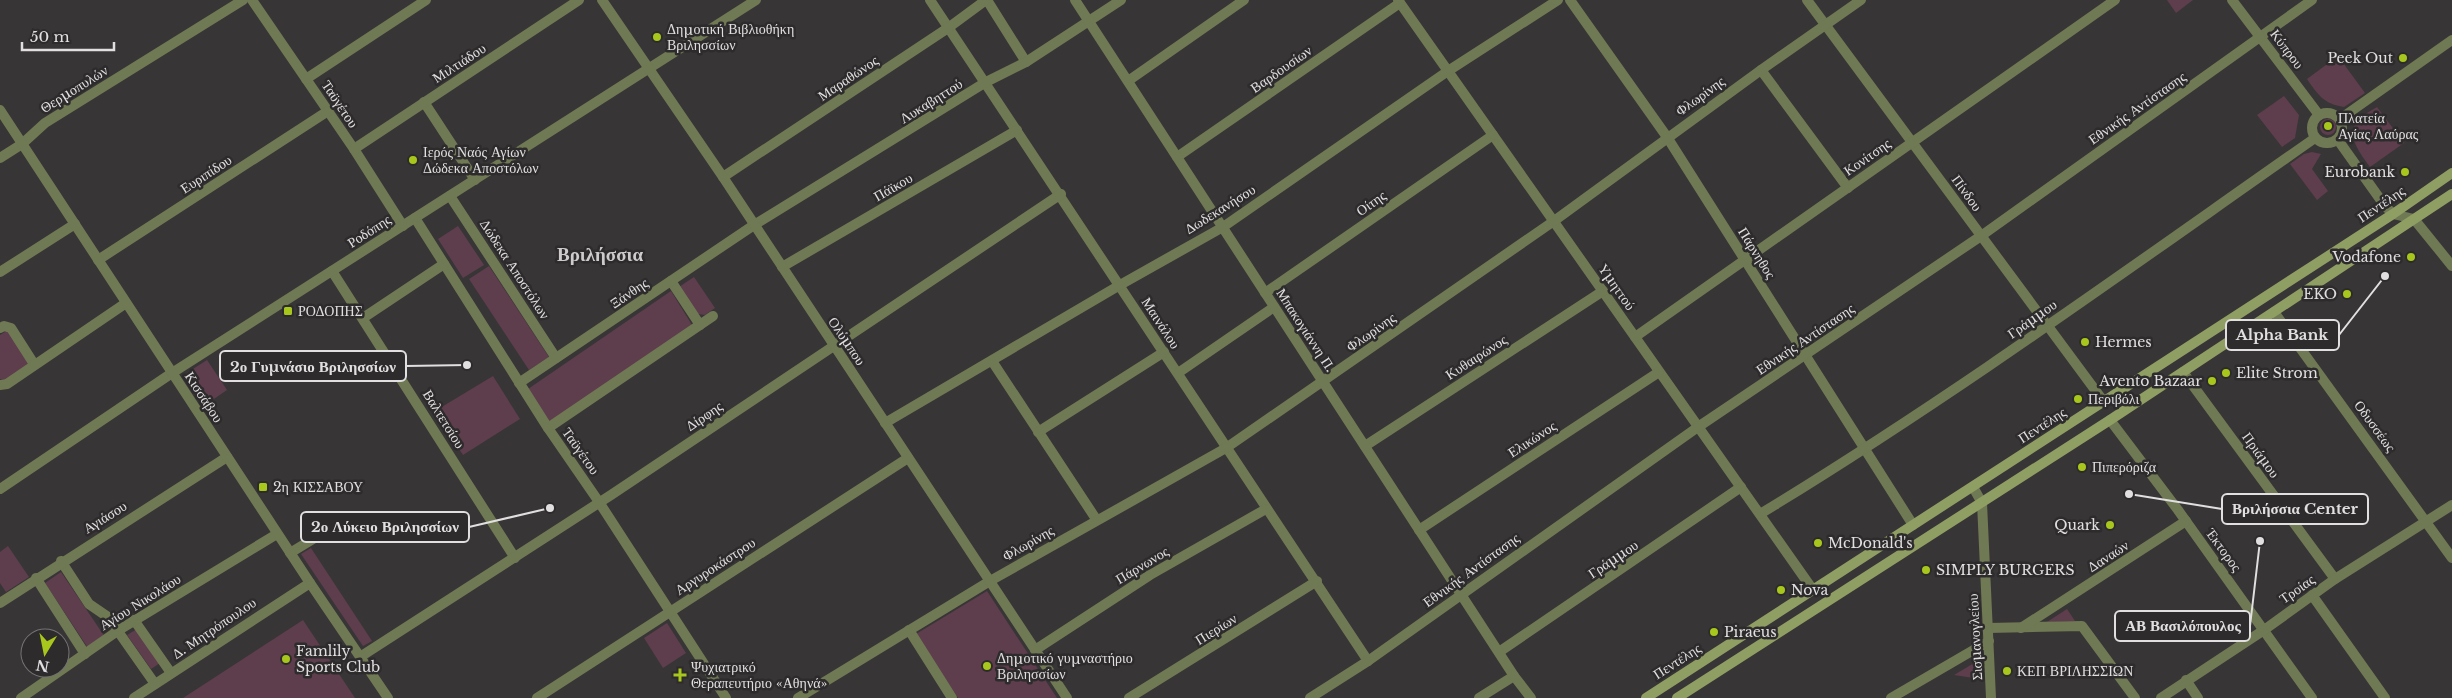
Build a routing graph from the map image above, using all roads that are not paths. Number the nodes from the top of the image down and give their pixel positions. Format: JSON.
{"nodes":[{"id":1,"x":243,"y":0,"type":"edge"},
{"id":2,"x":252,"y":0,"type":"edge"},
{"id":3,"x":426,"y":0,"type":"edge"},
{"id":4,"x":579,"y":0,"type":"edge"},
{"id":5,"x":756,"y":0,"type":"edge"},
{"id":6,"x":930,"y":0,"type":"edge"},
{"id":7,"x":986,"y":0,"type":"edge"},
{"id":8,"x":1075,"y":0,"type":"edge"},
{"id":9,"x":1121,"y":0,"type":"edge"},
{"id":10,"x":1244,"y":0,"type":"edge"},
{"id":11,"x":1558,"y":0,"type":"edge"},
{"id":12,"x":1570,"y":0,"type":"edge"},
{"id":13,"x":1807,"y":0,"type":"edge"},
{"id":14,"x":1861,"y":0,"type":"edge"},
{"id":15,"x":2115,"y":0,"type":"edge"},
{"id":16,"x":2232,"y":0,"type":"edge"},
{"id":17,"x":2312,"y":0,"type":"edge"},
{"id":18,"x":606,"y":1,"type":"edge"},
{"id":19,"x":1399,"y":2,"type":"edge"},
{"id":20,"x":1089,"y":22,"type":"junction"},
{"id":21,"x":1825,"y":25,"type":"junction"},
{"id":22,"x":948,"y":28,"type":"junction"},
{"id":23,"x":2260,"y":37,"type":"junction"},
{"id":24,"x":2452,"y":40,"type":"edge"},
{"id":25,"x":1026,"y":62,"type":"junction"},
{"id":26,"x":650,"y":68,"type":"junction"},
{"id":27,"x":1761,"y":70,"type":"junction"},
{"id":28,"x":1448,"y":71,"type":"junction"},
{"id":29,"x":306,"y":79,"type":"junction"},
{"id":30,"x":1128,"y":81,"type":"junction"},
{"id":31,"x":986,"y":82,"type":"junction"},
{"id":32,"x":424,"y":102,"type":"junction"},
{"id":33,"x":0,"y":110,"type":"edge"},
{"id":34,"x":328,"y":111,"type":"junction"},
{"id":35,"x":2320,"y":115,"type":"junction"},
{"id":36,"x":2340,"y":119,"type":"junction"},
{"id":37,"x":1017,"y":130,"type":"junction"},
{"id":38,"x":1493,"y":135,"type":"junction"},
{"id":39,"x":1667,"y":137,"type":"junction"},
{"id":40,"x":2315,"y":138,"type":"junction"},
{"id":41,"x":2338,"y":140,"type":"junction"},
{"id":42,"x":1912,"y":142,"type":"junction"},
{"id":43,"x":22,"y":144,"type":"junction"},
{"id":44,"x":354,"y":149,"type":"junction"},
{"id":45,"x":1177,"y":157,"type":"junction"},
{"id":46,"x":0,"y":158,"type":"edge"},
{"id":47,"x":2452,"y":173,"type":"edge"},
{"id":48,"x":723,"y":177,"type":"junction"},
{"id":49,"x":475,"y":180,"type":"junction"},
{"id":50,"x":1848,"y":188,"type":"junction"},
{"id":51,"x":1061,"y":194,"type":"junction"},
{"id":52,"x":2452,"y":194,"type":"edge"},
{"id":53,"x":450,"y":196,"type":"junction"},
{"id":54,"x":2393,"y":214,"type":"junction"},
{"id":55,"x":415,"y":218,"type":"junction"},
{"id":56,"x":2414,"y":219,"type":"junction"},
{"id":57,"x":1554,"y":221,"type":"junction"},
{"id":58,"x":75,"y":224,"type":"junction"},
{"id":59,"x":754,"y":225,"type":"junction"},
{"id":60,"x":403,"y":226,"type":"junction"},
{"id":61,"x":1222,"y":227,"type":"junction"},
{"id":62,"x":1981,"y":236,"type":"junction"},
{"id":63,"x":98,"y":260,"type":"junction"},
{"id":64,"x":1745,"y":260,"type":"junction"},
{"id":65,"x":444,"y":264,"type":"junction"},
{"id":66,"x":2452,"y":266,"type":"edge"},
{"id":67,"x":782,"y":268,"type":"junction"},
{"id":68,"x":332,"y":271,"type":"junction"},
{"id":69,"x":0,"y":272,"type":"edge"},
{"id":70,"x":671,"y":281,"type":"junction"},
{"id":71,"x":1120,"y":284,"type":"junction"},
{"id":72,"x":1603,"y":291,"type":"junction"},
{"id":73,"x":1265,"y":293,"type":"junction"},
{"id":74,"x":126,"y":303,"type":"junction"},
{"id":75,"x":1274,"y":307,"type":"junction"},
{"id":76,"x":2274,"y":312,"type":"junction"},
{"id":77,"x":714,"y":316,"type":"dead end"},
{"id":78,"x":363,"y":318,"type":"junction"},
{"id":79,"x":700,"y":325,"type":"junction"},
{"id":80,"x":2048,"y":325,"type":"junction"},
{"id":81,"x":0,"y":328,"type":"edge"},
{"id":82,"x":1635,"y":337,"type":"junction"},
{"id":83,"x":834,"y":346,"type":"junction"},
{"id":84,"x":1164,"y":352,"type":"junction"},
{"id":85,"x":1805,"y":356,"type":"junction"},
{"id":86,"x":556,"y":358,"type":"junction"},
{"id":87,"x":992,"y":361,"type":"junction"},
{"id":88,"x":34,"y":364,"type":"junction"},
{"id":89,"x":1178,"y":372,"type":"junction"},
{"id":90,"x":1660,"y":372,"type":"junction"},
{"id":91,"x":2183,"y":372,"type":"junction"},
{"id":92,"x":172,"y":373,"type":"junction"},
{"id":93,"x":1323,"y":382,"type":"junction"},
{"id":94,"x":519,"y":383,"type":"junction"},
{"id":95,"x":0,"y":385,"type":"edge"},
{"id":96,"x":2104,"y":402,"type":"junction"},
{"id":97,"x":2110,"y":420,"type":"junction"},
{"id":98,"x":885,"y":423,"type":"junction"},
{"id":99,"x":1698,"y":427,"type":"junction"},
{"id":100,"x":548,"y":428,"type":"junction"},
{"id":101,"x":1038,"y":432,"type":"junction"},
{"id":102,"x":1365,"y":446,"type":"junction"},
{"id":103,"x":1226,"y":448,"type":"junction"},
{"id":104,"x":1866,"y":448,"type":"junction"},
{"id":105,"x":227,"y":457,"type":"junction"},
{"id":106,"x":908,"y":458,"type":"junction"},
{"id":107,"x":1741,"y":487,"type":"junction"},
{"id":108,"x":1973,"y":487,"type":"junction"},
{"id":109,"x":0,"y":489,"type":"edge"},
{"id":110,"x":599,"y":502,"type":"junction"},
{"id":111,"x":1982,"y":503,"type":"junction"},
{"id":112,"x":2452,"y":505,"type":"edge"},
{"id":113,"x":1266,"y":509,"type":"junction"},
{"id":114,"x":1760,"y":514,"type":"junction"},
{"id":115,"x":1096,"y":519,"type":"junction"},
{"id":116,"x":2186,"y":521,"type":"junction"},
{"id":117,"x":2427,"y":522,"type":"junction"},
{"id":118,"x":1914,"y":525,"type":"junction"},
{"id":119,"x":1419,"y":530,"type":"junction"},
{"id":120,"x":277,"y":534,"type":"junction"},
{"id":121,"x":313,"y":539,"type":"dead end"},
{"id":122,"x":290,"y":553,"type":"junction"},
{"id":123,"x":515,"y":558,"type":"junction"},
{"id":124,"x":2452,"y":558,"type":"edge"},
{"id":125,"x":61,"y":561,"type":"junction"},
{"id":126,"x":36,"y":578,"type":"junction"},
{"id":127,"x":2335,"y":579,"type":"junction"},
{"id":128,"x":990,"y":581,"type":"junction"},
{"id":129,"x":1317,"y":581,"type":"junction"},
{"id":130,"x":310,"y":583,"type":"junction"},
{"id":131,"x":1813,"y":590,"type":"junction"},
{"id":132,"x":1460,"y":594,"type":"junction"},
{"id":133,"x":2312,"y":595,"type":"junction"},
{"id":134,"x":0,"y":603,"type":"edge"},
{"id":135,"x":670,"y":612,"type":"junction"},
{"id":136,"x":134,"y":620,"type":"junction"},
{"id":137,"x":1988,"y":628,"type":"junction"},
{"id":138,"x":2021,"y":628,"type":"junction"},
{"id":139,"x":119,"y":630,"type":"junction"},
{"id":140,"x":908,"y":630,"type":"junction"},
{"id":141,"x":2264,"y":630,"type":"junction"},
{"id":142,"x":1989,"y":641,"type":"junction"},
{"id":143,"x":1035,"y":650,"type":"junction"},
{"id":144,"x":1499,"y":652,"type":"junction"},
{"id":145,"x":85,"y":654,"type":"junction"},
{"id":146,"x":360,"y":656,"type":"junction"},
{"id":147,"x":1368,"y":661,"type":"junction"},
{"id":148,"x":171,"y":673,"type":"junction"},
{"id":149,"x":1514,"y":676,"type":"junction"},
{"id":150,"x":2186,"y":680,"type":"junction"},
{"id":151,"x":156,"y":684,"type":"junction"},
{"id":152,"x":21,"y":698,"type":"edge"},
{"id":153,"x":134,"y":698,"type":"edge"},
{"id":154,"x":388,"y":698,"type":"edge"},
{"id":155,"x":537,"y":698,"type":"edge"},
{"id":156,"x":726,"y":698,"type":"edge"},
{"id":157,"x":798,"y":698,"type":"edge"},
{"id":158,"x":952,"y":698,"type":"edge"},
{"id":159,"x":1067,"y":698,"type":"edge"},
{"id":160,"x":1129,"y":698,"type":"edge"},
{"id":161,"x":1310,"y":698,"type":"edge"},
{"id":162,"x":1479,"y":698,"type":"edge"},
{"id":163,"x":1525,"y":698,"type":"edge"},
{"id":164,"x":1531,"y":698,"type":"edge"},
{"id":165,"x":1646,"y":698,"type":"edge"},
{"id":166,"x":1677,"y":698,"type":"edge"},
{"id":167,"x":1891,"y":698,"type":"edge"},
{"id":168,"x":1991,"y":698,"type":"edge"},
{"id":169,"x":2135,"y":698,"type":"edge"},
{"id":170,"x":2160,"y":698,"type":"edge"},
{"id":171,"x":2198,"y":698,"type":"edge"},
{"id":172,"x":2312,"y":698,"type":"edge"},
{"id":173,"x":2385,"y":698,"type":"edge"}],
"edges":[{"from":1,"to":43,"type":"street","name":"Θερμοπυλών"},
{"from":2,"to":29,"type":"street","name":"Ταϋγέτου"},
{"from":3,"to":29,"type":"street"},
{"from":4,"to":32,"type":"street","name":"Μιλτιάδου"},
{"from":5,"to":26,"type":"street","name":"Ροδόπης"},
{"from":6,"to":22,"type":"street","name":"Μαινάλου"},
{"from":7,"to":22,"type":"street","name":"Μαραθώνος"},
{"from":7,"to":25,"type":"street"},
{"from":8,"to":20,"type":"street","name":"Μπακογιάννη Π."},
{"from":9,"to":20,"type":"street","name":"Λυκαβηττού"},
{"from":10,"to":30,"type":"street"},
{"from":11,"to":28,"type":"street","name":"Δωδεκανήσου"},
{"from":12,"to":39,"type":"street","name":"Πάρνηθος"},
{"from":13,"to":21,"type":"street","name":"Πίνδου"},
{"from":14,"to":21,"type":"street","name":"Φλωρίνης"},
{"from":15,"to":42,"type":"street","name":"Κονίτσης"},
{"from":16,"to":23,"type":"street","name":"Κύπρου"},
{"from":17,"to":23,"type":"street","name":"Εθνικής Αντίστασης"},
{"from":18,"to":26,"type":"street","name":"Ολύμπου"},
{"from":19,"to":28,"type":"street","name":"Υμηττού"},
{"from":19,"to":45,"type":"street","name":"Βαρδουσίων"},
{"from":20,"to":25,"type":"street","name":"Λυκαβηττού"},
{"from":20,"to":30,"type":"street","name":"Μπακογιάννη Π."},
{"from":21,"to":27,"type":"street","name":"Φλωρίνης"},
{"from":21,"to":42,"type":"street","name":"Πίνδου"},
{"from":22,"to":31,"type":"street","name":"Μαινάλου"},
{"from":22,"to":48,"type":"street","name":"Μαραθώνος"},
{"from":23,"to":35,"type":"street","name":"Κύπρου"},
{"from":23,"to":62,"type":"street","name":"Εθνικής Αντίστασης"},
{"from":24,"to":36,"type":"street"},
{"from":25,"to":31,"type":"street","name":"Λυκαβηττού"},
{"from":26,"to":48,"type":"street","name":"Ολύμπου"},
{"from":26,"to":49,"type":"street","name":"Ροδόπης"},
{"from":27,"to":39,"type":"street","name":"Φλωρίνης"},
{"from":27,"to":50,"type":"street"},
{"from":28,"to":38,"type":"street","name":"Υμηττού"},
{"from":28,"to":61,"type":"street","name":"Δωδεκανήσου"},
{"from":29,"to":34,"type":"street","name":"Ταϋγέτου"},
{"from":30,"to":45,"type":"street","name":"Μπακογιάννη Π."},
{"from":31,"to":37,"type":"street","name":"Μαινάλου"},
{"from":31,"to":59,"type":"street","name":"Λυκαβηττού"},
{"from":32,"to":44,"type":"street","name":"Μιλτιάδου"},
{"from":32,"to":49,"type":"street"},
{"from":33,"to":43,"type":"street","name":"Κισσάβου"},
{"from":34,"to":44,"type":"street","name":"Ταϋγέτου"},
{"from":34,"to":63,"type":"street","name":"Ευριπίδου"},
{"from":35,"to":36,"type":"street"},
{"from":35,"to":40,"type":"street"},
{"from":36,"to":41,"type":"street"},
{"from":37,"to":51,"type":"street","name":"Μαινάλου"},
{"from":37,"to":67,"type":"street","name":"Πάϊκου"},
{"from":38,"to":57,"type":"street","name":"Υμηττού"},
{"from":38,"to":73,"type":"street","name":"Οίτης"},
{"from":39,"to":57,"type":"street","name":"Φλωρίνης"},
{"from":39,"to":64,"type":"street","name":"Πάρνηθος"},
{"from":40,"to":41,"type":"street"},
{"from":40,"to":80,"type":"street","name":"Γράμμου"},
{"from":41,"to":54,"type":"street"},
{"from":42,"to":50,"type":"street","name":"Κονίτσης"},
{"from":42,"to":62,"type":"street","name":"Πίνδου"},
{"from":43,"to":46,"type":"street","name":"Θερμοπυλών"},
{"from":43,"to":58,"type":"street","name":"Κισσάβου"},
{"from":44,"to":60,"type":"street","name":"Ταϋγέτου"},
{"from":45,"to":61,"type":"street","name":"Μπακογιάννη Π."},
{"from":47,"to":54,"type":"main road","name":"Πεντέλης"},
{"from":48,"to":59,"type":"street","name":"Ολύμπου"},
{"from":49,"to":53,"type":"street","name":"Ροδόπης"},
{"from":50,"to":64,"type":"street","name":"Κονίτσης"},
{"from":51,"to":71,"type":"street","name":"Μαινάλου"},
{"from":51,"to":83,"type":"street","name":"Δίρφης"},
{"from":52,"to":56,"type":"main road"},
{"from":53,"to":55,"type":"street","name":"Ροδόπης"},
{"from":53,"to":86,"type":"street","name":"Δώδεκα Αποστόλων"},
{"from":54,"to":56,"type":"street"},
{"from":54,"to":96,"type":"main road","name":"Πεντέλης"},
{"from":55,"to":60,"type":"street","name":"Ροδόπης"},
{"from":55,"to":65,"type":"street","name":"Ταϋγέτου"},
{"from":56,"to":66,"type":"street"},
{"from":56,"to":76,"type":"main road"},
{"from":57,"to":72,"type":"street","name":"Υμηττού"},
{"from":57,"to":93,"type":"street","name":"Φλωρίνης"},
{"from":58,"to":63,"type":"street","name":"Κισσάβου"},
{"from":58,"to":69,"type":"street"},
{"from":59,"to":67,"type":"street","name":"Ολύμπου"},
{"from":59,"to":70,"type":"street","name":"Ξάνθης"},
{"from":60,"to":68,"type":"street","name":"Ροδόπης"},
{"from":61,"to":71,"type":"street","name":"Δωδεκανήσου"},
{"from":61,"to":73,"type":"street","name":"Μπακογιάννη Π."},
{"from":62,"to":80,"type":"street","name":"Πίνδου"},
{"from":62,"to":85,"type":"street","name":"Εθνικής Αντίστασης"},
{"from":63,"to":74,"type":"street","name":"Κισσάβου"},
{"from":64,"to":82,"type":"street","name":"Κονίτσης"},
{"from":64,"to":85,"type":"street","name":"Πάρνηθος"},
{"from":65,"to":78,"type":"street"},
{"from":65,"to":94,"type":"street","name":"Ταϋγέτου"},
{"from":67,"to":83,"type":"street","name":"Ολύμπου"},
{"from":68,"to":78,"type":"street","name":"Βαλτετσίου"},
{"from":68,"to":92,"type":"street","name":"Ροδόπης"},
{"from":70,"to":79,"type":"street"},
{"from":70,"to":86,"type":"street","name":"Ξάνθης"},
{"from":71,"to":84,"type":"street","name":"Μαινάλου"},
{"from":71,"to":87,"type":"street","name":"Δωδεκανήσου"},
{"from":72,"to":82,"type":"street","name":"Υμηττού"},
{"from":72,"to":102,"type":"street","name":"Κυθαιρώνος"},
{"from":73,"to":75,"type":"street","name":"Μπακογιάννη Π."},
{"from":74,"to":88,"type":"street"},
{"from":74,"to":92,"type":"street","name":"Κισσάβου"},
{"from":75,"to":89,"type":"street"},
{"from":75,"to":93,"type":"street","name":"Μπακογιάννη Π."},
{"from":76,"to":91,"type":"main road"},
{"from":76,"to":117,"type":"street","name":"Οδυσσέως"},
{"from":77,"to":79,"type":"street"},
{"from":78,"to":123,"type":"street","name":"Βαλτετσίου"},
{"from":79,"to":100,"type":"street"},
{"from":80,"to":96,"type":"street","name":"Πίνδου"},
{"from":80,"to":104,"type":"street","name":"Γράμμου"},
{"from":81,"to":88,"type":"street"},
{"from":82,"to":90,"type":"street","name":"Υμηττού"},
{"from":83,"to":98,"type":"street","name":"Ολύμπου"},
{"from":83,"to":110,"type":"street","name":"Δίρφης"},
{"from":84,"to":89,"type":"street","name":"Μαινάλου"},
{"from":84,"to":101,"type":"street"},
{"from":85,"to":99,"type":"street","name":"Εθνικής Αντίστασης"},
{"from":85,"to":104,"type":"street","name":"Πάρνηθος"},
{"from":86,"to":94,"type":"street","name":"Ξάνθης"},
{"from":87,"to":98,"type":"street","name":"Δωδεκανήσου"},
{"from":87,"to":101,"type":"street"},
{"from":88,"to":95,"type":"street"},
{"from":89,"to":103,"type":"street","name":"Μαινάλου"},
{"from":90,"to":99,"type":"street","name":"Υμηττού"},
{"from":90,"to":119,"type":"street","name":"Ελικώνος"},
{"from":91,"to":97,"type":"main road"},
{"from":91,"to":127,"type":"street","name":"Πριάμου"},
{"from":92,"to":105,"type":"street","name":"Κισσάβου"},
{"from":92,"to":109,"type":"street","name":"Ροδόπης"},
{"from":93,"to":102,"type":"street","name":"Μπακογιάννη Π."},
{"from":93,"to":103,"type":"street","name":"Φλωρίνης"},
{"from":94,"to":100,"type":"street","name":"Ταϋγέτου"},
{"from":96,"to":108,"type":"main road","name":"Πεντέλης"},
{"from":97,"to":111,"type":"main road"},
{"from":97,"to":116,"type":"street","name":"Έκτορος"},
{"from":98,"to":106,"type":"street","name":"Ολύμπου"},
{"from":99,"to":107,"type":"street","name":"Υμηττού"},
{"from":99,"to":132,"type":"street","name":"Εθνικής Αντίστασης"},
{"from":100,"to":110,"type":"street","name":"Ταϋγέτου"},
{"from":101,"to":115,"type":"street"},
{"from":102,"to":119,"type":"street","name":"Μπακογιάννη Π."},
{"from":103,"to":113,"type":"street","name":"Μαινάλου"},
{"from":103,"to":115,"type":"street","name":"Φλωρίνης"},
{"from":104,"to":114,"type":"street","name":"Γράμμου"},
{"from":104,"to":118,"type":"street","name":"Πάρνηθος"},
{"from":105,"to":120,"type":"street","name":"Κισσάβου"},
{"from":105,"to":125,"type":"street","name":"Αγιάσου"},
{"from":106,"to":128,"type":"street","name":"Ολύμπου"},
{"from":106,"to":135,"type":"street","name":"Αργυροκάστρου"},
{"from":107,"to":114,"type":"street","name":"Υμηττού"},
{"from":107,"to":144,"type":"street","name":"Γράμμου"},
{"from":108,"to":111,"type":"street","name":"Σισμανογλείου"},
{"from":108,"to":118,"type":"main road","name":"Πεντέλης"},
{"from":110,"to":123,"type":"street","name":"Δίρφης"},
{"from":110,"to":135,"type":"street","name":"Ταϋγέτου"},
{"from":111,"to":137,"type":"street","name":"Σισμανογλείου"},
{"from":111,"to":166,"type":"main road"},
{"from":112,"to":117,"type":"street","name":"Τροίας"},
{"from":113,"to":129,"type":"street","name":"Μαινάλου"},
{"from":113,"to":143,"type":"street","name":"Πάρνωνος"},
{"from":114,"to":131,"type":"street","name":"Υμηττού"},
{"from":115,"to":128,"type":"street","name":"Φλωρίνης"},
{"from":116,"to":138,"type":"street","name":"Δαναών"},
{"from":116,"to":141,"type":"street","name":"Έκτορος"},
{"from":117,"to":124,"type":"street","name":"Οδυσσέως"},
{"from":117,"to":127,"type":"street","name":"Τροίας"},
{"from":118,"to":131,"type":"main road","name":"Πεντέλης"},
{"from":119,"to":132,"type":"street","name":"Μπακογιάννη Π."},
{"from":120,"to":122,"type":"street","name":"Κισσάβου"},
{"from":120,"to":136,"type":"street","name":"Αγίου Νικολάου"},
{"from":121,"to":122,"type":"street"},
{"from":122,"to":130,"type":"street","name":"Κισσάβου"},
{"from":123,"to":146,"type":"street","name":"Δίρφης"},
{"from":125,"to":126,"type":"street","name":"Αγιάσου"},
{"from":125,"to":139,"type":"street"},
{"from":126,"to":134,"type":"street","name":"Αγιάσου"},
{"from":126,"to":145,"type":"street"},
{"from":127,"to":133,"type":"street","name":"Τροίας"},
{"from":128,"to":140,"type":"street","name":"Φλωρίνης"},
{"from":128,"to":143,"type":"street","name":"Ολύμπου"},
{"from":129,"to":147,"type":"street","name":"Μαινάλου"},
{"from":129,"to":160,"type":"street","name":"Πιερίων"},
{"from":130,"to":146,"type":"street","name":"Κισσάβου"},
{"from":130,"to":148,"type":"street","name":"Δ. Μητρόπουλου"},
{"from":131,"to":165,"type":"main road","name":"Πεντέλης"},
{"from":132,"to":144,"type":"street","name":"Μπακογιάννη Π."},
{"from":132,"to":147,"type":"street","name":"Εθνικής Αντίστασης"},
{"from":133,"to":141,"type":"street","name":"Τροίας"},
{"from":133,"to":173,"type":"street"},
{"from":135,"to":155,"type":"street","name":"Αργυροκάστρου"},
{"from":135,"to":156,"type":"street","name":"Ταϋγέτου"},
{"from":136,"to":139,"type":"street","name":"Αγίου Νικολάου"},
{"from":136,"to":148,"type":"street"},
{"from":137,"to":138,"type":"street"},
{"from":137,"to":142,"type":"street","name":"Σισμανογλείου"},
{"from":138,"to":169,"type":"street"},
{"from":139,"to":145,"type":"street","name":"Αγίου Νικολάου"},
{"from":139,"to":151,"type":"street"},
{"from":140,"to":157,"type":"street","name":"Φλωρίνης"},
{"from":140,"to":158,"type":"street"},
{"from":141,"to":150,"type":"street","name":"Τροίας"},
{"from":141,"to":172,"type":"street","name":"Έκτορος"},
{"from":142,"to":167,"type":"street"},
{"from":142,"to":168,"type":"street","name":"Σισμανογλείου"},
{"from":143,"to":159,"type":"street","name":"Ολύμπου"},
{"from":144,"to":149,"type":"street","name":"Μπακογιάννη Π."},
{"from":145,"to":152,"type":"street","name":"Αγίου Νικολάου"},
{"from":146,"to":154,"type":"street","name":"Κισσάβου"},
{"from":147,"to":161,"type":"street","name":"Εθνικής Αντίστασης"},
{"from":148,"to":151,"type":"street","name":"Δ. Μητρόπουλου"},
{"from":149,"to":162,"type":"street"},
{"from":149,"to":163,"type":"street"},
{"from":149,"to":164,"type":"street"},
{"from":150,"to":170,"type":"street","name":"Τροίας"},
{"from":150,"to":171,"type":"street"},
{"from":151,"to":153,"type":"street","name":"Δ. Μητρόπουλου"}]}
